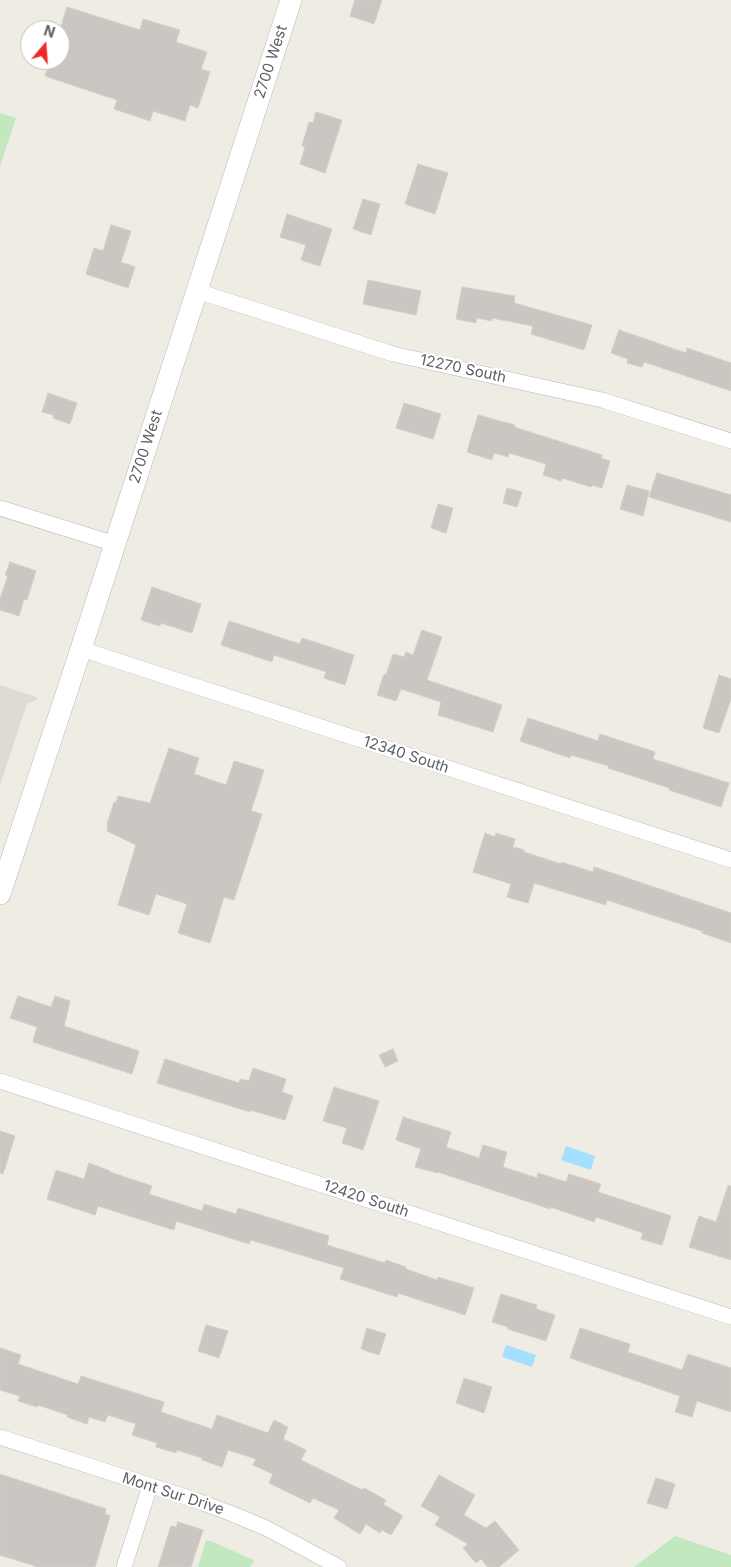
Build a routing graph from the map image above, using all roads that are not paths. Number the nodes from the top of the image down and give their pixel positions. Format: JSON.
{"nodes":[{"id":1,"x":291,"y":0,"type":"edge"},
{"id":2,"x":197,"y":292,"type":"junction"},
{"id":3,"x":731,"y":441,"type":"edge"},
{"id":4,"x":0,"y":508,"type":"edge"},
{"id":5,"x":115,"y":544,"type":"junction"},
{"id":6,"x":81,"y":649,"type":"junction"},
{"id":7,"x":731,"y":860,"type":"edge"},
{"id":8,"x":0,"y":894,"type":"edge"},
{"id":9,"x":0,"y":1081,"type":"edge"},
{"id":10,"x":731,"y":1317,"type":"edge"},
{"id":11,"x":0,"y":1437,"type":"edge"},
{"id":12,"x":150,"y":1486,"type":"junction"},
{"id":13,"x":335,"y":1566,"type":"edge"},
{"id":14,"x":124,"y":1567,"type":"edge"}],
"edges":[{"from":1,"to":2,"type":"main road","name":"2700 West"},
{"from":2,"to":3,"type":"street","name":"12270 South"},
{"from":2,"to":5,"type":"main road","name":"2700 West"},
{"from":4,"to":5,"type":"street"},
{"from":5,"to":6,"type":"main road","name":"2700 West"},
{"from":6,"to":7,"type":"street","name":"12340 South"},
{"from":6,"to":8,"type":"main road","name":"2700 West"},
{"from":9,"to":10,"type":"street","name":"12420 South"},
{"from":11,"to":12,"type":"street","name":"Mont Sur Drive"},
{"from":12,"to":13,"type":"street","name":"Mont Sur Drive"},
{"from":12,"to":14,"type":"street"}]}
